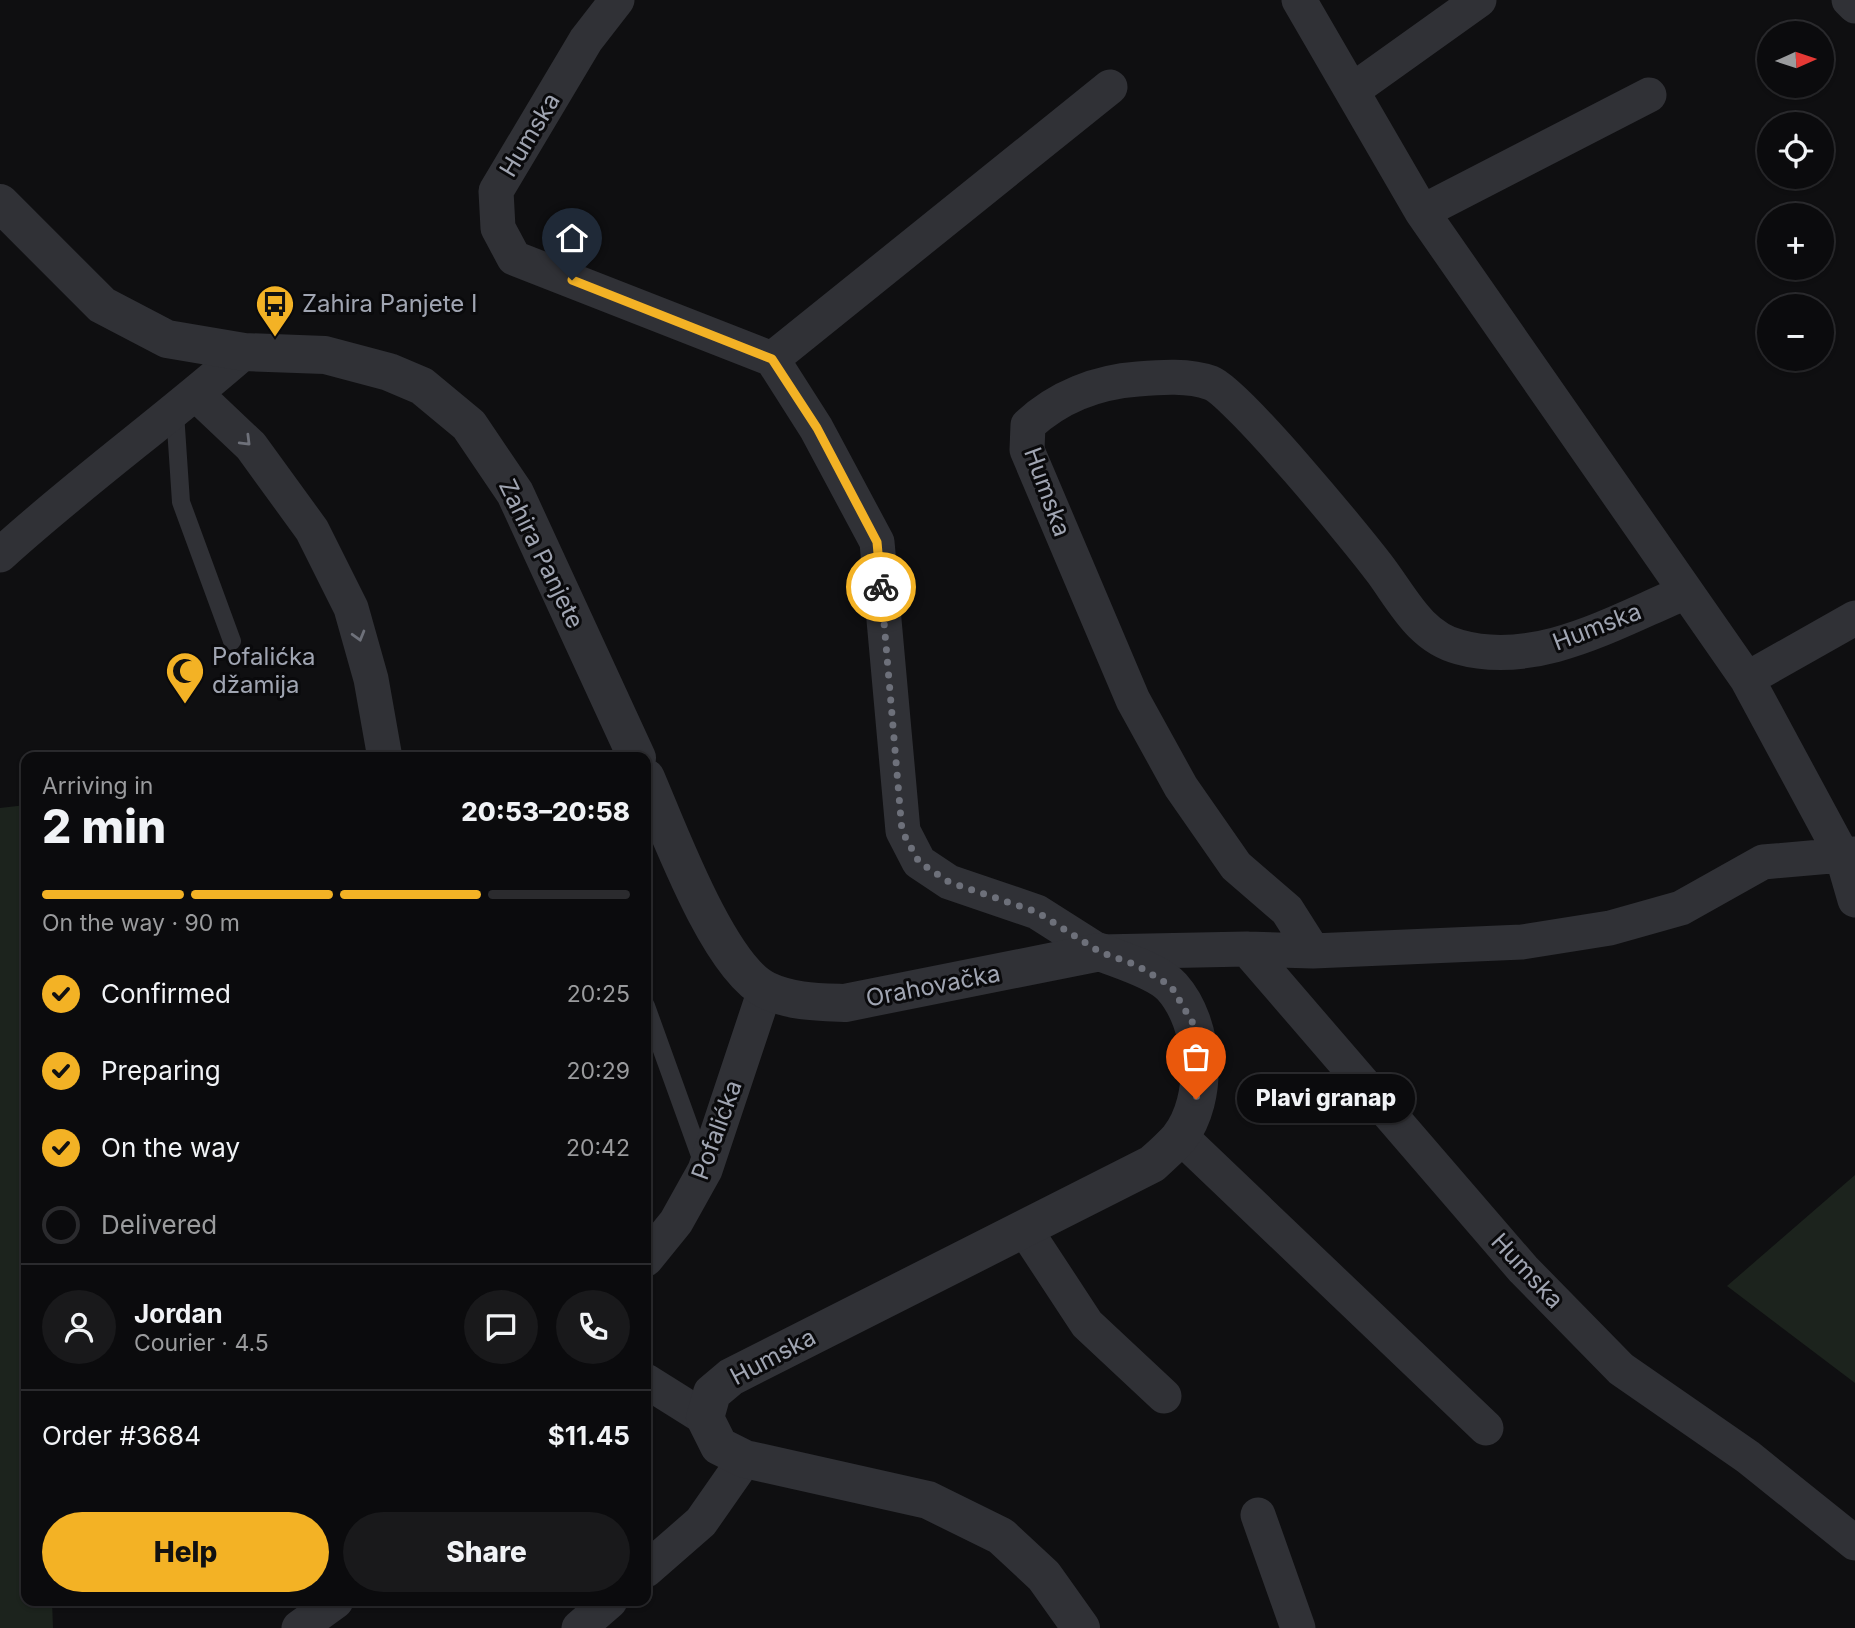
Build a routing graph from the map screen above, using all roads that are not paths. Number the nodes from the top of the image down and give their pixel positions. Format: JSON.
{"nodes":[{"id":1,"x":617,"y":0,"type":"edge"},
{"id":2,"x":1299,"y":0,"type":"edge"},
{"id":3,"x":1479,"y":0,"type":"edge"},
{"id":4,"x":1849,"y":0,"type":"edge"},
{"id":5,"x":1855,"y":6,"type":"edge"},
{"id":6,"x":1110,"y":87,"type":"dead end"},
{"id":7,"x":1353,"y":90,"type":"junction"},
{"id":8,"x":1649,"y":95,"type":"dead end"},
{"id":9,"x":0,"y":203,"type":"edge"},
{"id":10,"x":1422,"y":212,"type":"junction"},
{"id":11,"x":244,"y":352,"type":"junction"},
{"id":12,"x":772,"y":359,"type":"junction"},
{"id":13,"x":185,"y":403,"type":"junction"},
{"id":14,"x":0,"y":555,"type":"edge"},
{"id":15,"x":1686,"y":592,"type":"junction"},
{"id":16,"x":1855,"y":618,"type":"edge"},
{"id":17,"x":232,"y":641,"type":"dead end"},
{"id":18,"x":1747,"y":679,"type":"junction"},
{"id":19,"x":384,"y":752,"type":"edge"},
{"id":20,"x":634,"y":752,"type":"edge"},
{"id":21,"x":651,"y":789,"type":"edge"},
{"id":22,"x":1849,"y":854,"type":"edge"},
{"id":23,"x":1855,"y":900,"type":"edge"},
{"id":24,"x":1247,"y":949,"type":"junction"},
{"id":25,"x":1313,"y":951,"type":"junction"},
{"id":26,"x":1100,"y":952,"type":"junction"},
{"id":27,"x":765,"y":989,"type":"junction"},
{"id":28,"x":651,"y":1020,"type":"edge"},
{"id":29,"x":1180,"y":1136,"type":"junction"},
{"id":30,"x":705,"y":1170,"type":"junction"},
{"id":31,"x":1024,"y":1228,"type":"junction"},
{"id":32,"x":651,"y":1253,"type":"edge"},
{"id":33,"x":651,"y":1384,"type":"edge"},
{"id":34,"x":1164,"y":1396,"type":"dead end"},
{"id":35,"x":705,"y":1418,"type":"junction"},
{"id":36,"x":1486,"y":1428,"type":"dead end"},
{"id":37,"x":745,"y":1459,"type":"junction"},
{"id":38,"x":1258,"y":1514,"type":"dead end"},
{"id":39,"x":1855,"y":1543,"type":"edge"},
{"id":40,"x":651,"y":1566,"type":"edge"},
{"id":41,"x":329,"y":1606,"type":"edge"},
{"id":42,"x":604,"y":1606,"type":"edge"},
{"id":43,"x":299,"y":1628,"type":"edge"},
{"id":44,"x":579,"y":1628,"type":"edge"},
{"id":45,"x":1081,"y":1628,"type":"edge"},
{"id":46,"x":1298,"y":1628,"type":"edge"}],
"edges":[{"from":1,"to":12,"type":"street","name":"Humska"},
{"from":2,"to":7,"type":"street"},
{"from":3,"to":7,"type":"street"},
{"from":4,"to":5,"type":"street"},
{"from":6,"to":12,"type":"street"},
{"from":7,"to":10,"type":"street"},
{"from":8,"to":10,"type":"street"},
{"from":9,"to":11,"type":"street","name":"Zahira Panjete"},
{"from":10,"to":15,"type":"street"},
{"from":11,"to":13,"type":"street"},
{"from":11,"to":20,"type":"street","name":"Zahira Panjete"},
{"from":12,"to":26,"type":"street","name":"Humska"},
{"from":13,"to":14,"type":"street"},
{"from":13,"to":17,"type":"lane"},
{"from":13,"to":19,"type":"street","one_way":true},
{"from":15,"to":18,"type":"street"},
{"from":15,"to":25,"type":"street","name":"Humska"},
{"from":16,"to":18,"type":"street"},
{"from":18,"to":22,"type":"street"},
{"from":21,"to":27,"type":"street"},
{"from":22,"to":23,"type":"street"},
{"from":22,"to":25,"type":"street"},
{"from":24,"to":25,"type":"street"},
{"from":24,"to":26,"type":"street"},
{"from":24,"to":39,"type":"street","name":"Humska"},
{"from":26,"to":27,"type":"street","name":"Orahovačka"},
{"from":26,"to":29,"type":"street","name":"Humska"},
{"from":27,"to":30,"type":"street","name":"Pofalićka"},
{"from":28,"to":30,"type":"lane"},
{"from":29,"to":31,"type":"street","name":"Humska"},
{"from":29,"to":36,"type":"street"},
{"from":30,"to":32,"type":"street","name":"Pofalićka"},
{"from":31,"to":34,"type":"street"},
{"from":31,"to":35,"type":"street","name":"Humska"},
{"from":33,"to":35,"type":"street"},
{"from":35,"to":37,"type":"street"},
{"from":37,"to":40,"type":"street"},
{"from":37,"to":45,"type":"street"},
{"from":38,"to":46,"type":"street"},
{"from":41,"to":43,"type":"street"},
{"from":42,"to":44,"type":"street"}]}
